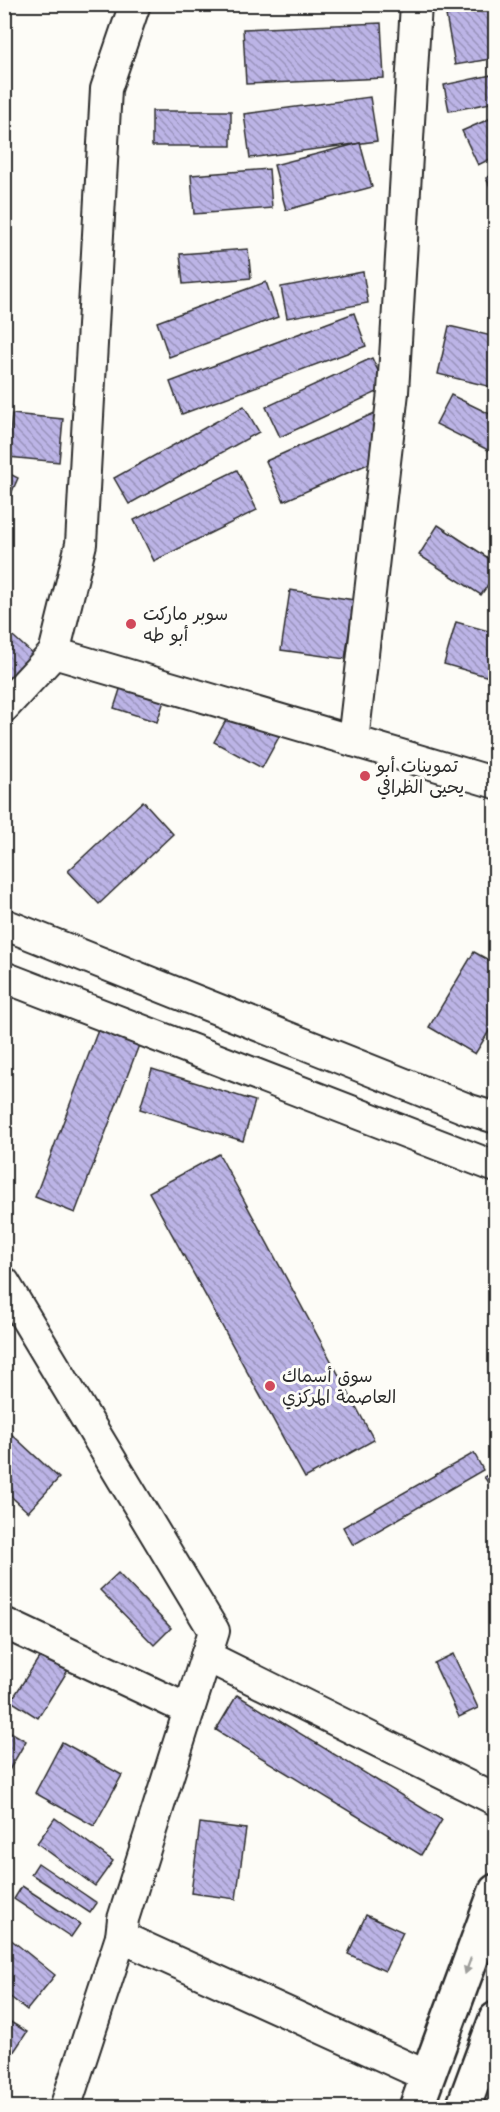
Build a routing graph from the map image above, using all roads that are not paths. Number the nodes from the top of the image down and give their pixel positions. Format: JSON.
{"nodes":[{"id":1,"x":135,"y":4,"type":"edge"},
{"id":2,"x":416,"y":4,"type":"edge"},
{"id":3,"x":54,"y":653,"type":"junction"},
{"id":4,"x":4,"y":707,"type":"edge"},
{"id":5,"x":353,"y":741,"type":"junction"},
{"id":6,"x":495,"y":783,"type":"edge"},
{"id":7,"x":4,"y":924,"type":"edge"},
{"id":8,"x":4,"y":977,"type":"edge"},
{"id":9,"x":495,"y":1118,"type":"edge"},
{"id":10,"x":495,"y":1167,"type":"edge"},
{"id":11,"x":4,"y":1282,"type":"edge"},
{"id":12,"x":4,"y":1623,"type":"edge"},
{"id":13,"x":206,"y":1656,"type":"junction"},
{"id":14,"x":189,"y":1710,"type":"junction"},
{"id":15,"x":495,"y":1800,"type":"edge"},
{"id":16,"x":495,"y":1891,"type":"edge"},
{"id":17,"x":121,"y":1937,"type":"junction"},
{"id":18,"x":495,"y":2019,"type":"edge"},
{"id":19,"x":427,"y":2076,"type":"junction"},
{"id":20,"x":65,"y":2108,"type":"edge"},
{"id":21,"x":416,"y":2108,"type":"edge"},
{"id":22,"x":463,"y":2108,"type":"edge"}],
"edges":[{"from":1,"to":3,"type":"street"},
{"from":2,"to":5,"type":"street"},
{"from":3,"to":4,"type":"street"},
{"from":3,"to":5,"type":"street"},
{"from":5,"to":6,"type":"street"},
{"from":7,"to":9,"type":"street"},
{"from":8,"to":10,"type":"street"},
{"from":11,"to":13,"type":"street"},
{"from":12,"to":14,"type":"street"},
{"from":13,"to":14,"type":"street"},
{"from":13,"to":15,"type":"street"},
{"from":14,"to":17,"type":"street"},
{"from":16,"to":19,"type":"street","one_way":true},
{"from":17,"to":19,"type":"street"},
{"from":17,"to":20,"type":"street"},
{"from":18,"to":22,"type":"street"},
{"from":19,"to":21,"type":"street"}]}
